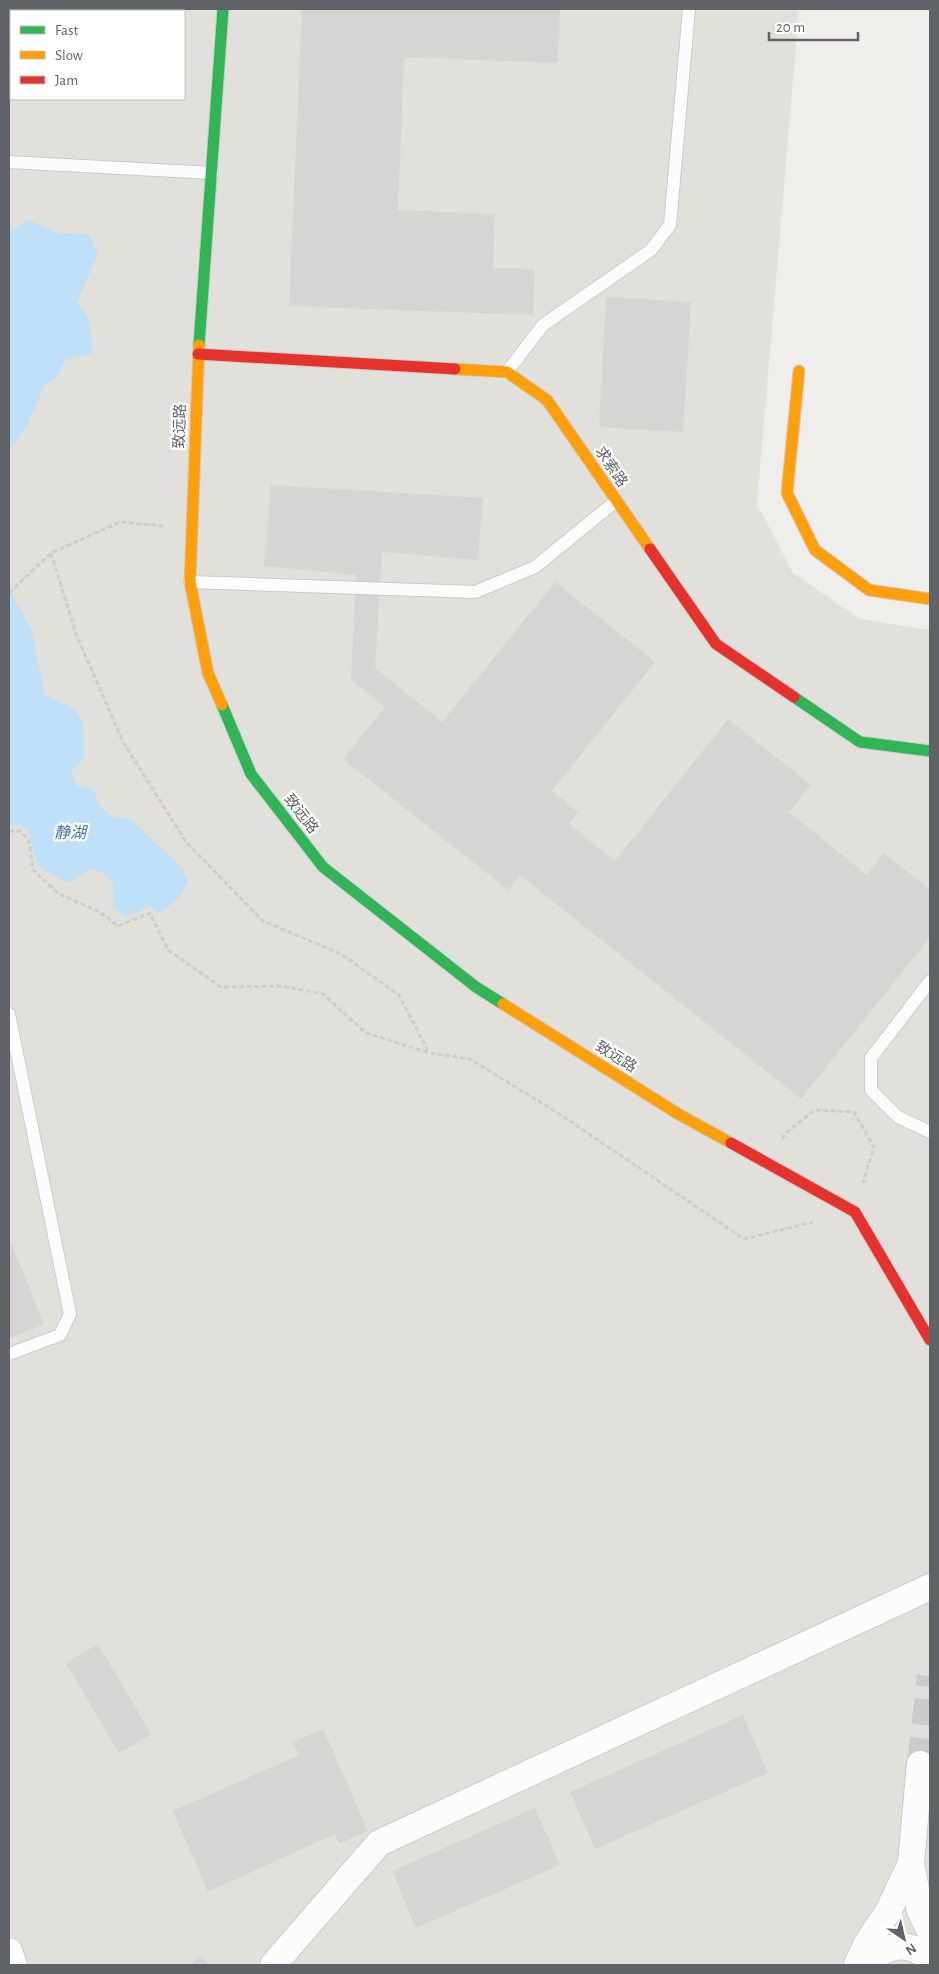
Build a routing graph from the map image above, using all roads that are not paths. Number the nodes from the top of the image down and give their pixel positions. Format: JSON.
{"nodes":[{"id":1,"x":223,"y":9,"type":"edge"},
{"id":2,"x":689,"y":9,"type":"edge"},
{"id":3,"x":9,"y":162,"type":"edge"},
{"id":4,"x":212,"y":172,"type":"junction"},
{"id":5,"x":198,"y":354,"type":"junction"},
{"id":6,"x":799,"y":371,"type":"dead end"},
{"id":7,"x":507,"y":372,"type":"junction"},
{"id":8,"x":616,"y":501,"type":"junction"},
{"id":9,"x":190,"y":582,"type":"junction"},
{"id":10,"x":930,"y":600,"type":"edge"},
{"id":11,"x":930,"y":751,"type":"edge"},
{"id":12,"x":930,"y":982,"type":"edge"},
{"id":13,"x":9,"y":1014,"type":"edge"},
{"id":14,"x":930,"y":1132,"type":"edge"},
{"id":15,"x":930,"y":1340,"type":"edge"},
{"id":16,"x":9,"y":1354,"type":"edge"},
{"id":17,"x":930,"y":1587,"type":"edge"},
{"id":18,"x":920,"y":1764,"type":"tunnel mouth"},
{"id":19,"x":911,"y":1863,"type":"junction"},
{"id":20,"x":930,"y":1931,"type":"edge"},
{"id":21,"x":9,"y":1951,"type":"edge"},
{"id":22,"x":930,"y":1959,"type":"edge"},
{"id":23,"x":14,"y":1965,"type":"edge"},
{"id":24,"x":273,"y":1965,"type":"edge"},
{"id":25,"x":857,"y":1965,"type":"edge"},
{"id":26,"x":863,"y":1965,"type":"edge"}],
"edges":[{"from":1,"to":4,"type":"street","name":"致远路"},
{"from":2,"to":7,"type":"lane"},
{"from":3,"to":4,"type":"lane"},
{"from":4,"to":5,"type":"street","name":"致远路"},
{"from":5,"to":7,"type":"street"},
{"from":5,"to":9,"type":"street","name":"致远路"},
{"from":6,"to":10,"type":"street"},
{"from":7,"to":8,"type":"street","name":"求索路"},
{"from":8,"to":9,"type":"lane"},
{"from":8,"to":11,"type":"street","name":"求索路"},
{"from":9,"to":15,"type":"street","name":"致远路"},
{"from":12,"to":14,"type":"lane"},
{"from":13,"to":16,"type":"lane"},
{"from":17,"to":24,"type":"street"},
{"from":18,"to":19,"type":"street"},
{"from":19,"to":20,"type":"street"},
{"from":19,"to":25,"type":"street"},
{"from":21,"to":23,"type":"street"},
{"from":22,"to":26,"type":"street"}]}
